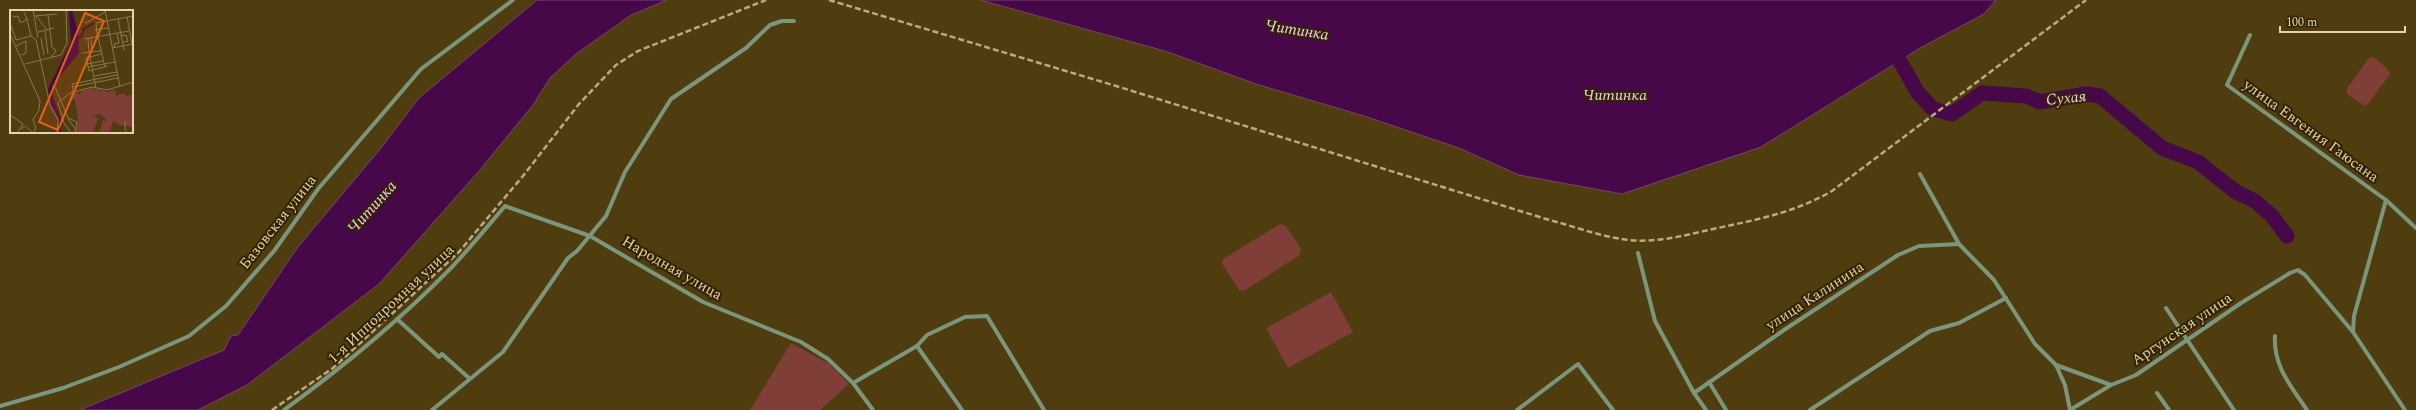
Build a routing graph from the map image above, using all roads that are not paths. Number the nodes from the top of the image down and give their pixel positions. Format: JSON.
{"nodes":[{"id":1,"x":513,"y":0,"type":"edge"},
{"id":2,"x":794,"y":21,"type":"dead end"},
{"id":3,"x":2250,"y":35,"type":"dead end"},
{"id":4,"x":1920,"y":174,"type":"dead end"},
{"id":5,"x":2386,"y":200,"type":"junction"},
{"id":6,"x":505,"y":206,"type":"joint"},
{"id":7,"x":2416,"y":228,"type":"edge"},
{"id":8,"x":590,"y":236,"type":"junction"},
{"id":9,"x":1960,"y":244,"type":"junction"},
{"id":10,"x":1638,"y":253,"type":"dead end"},
{"id":11,"x":2006,"y":298,"type":"junction"},
{"id":12,"x":2166,"y":308,"type":"dead end"},
{"id":13,"x":397,"y":319,"type":"junction"},
{"id":14,"x":2353,"y":332,"type":"junction"},
{"id":15,"x":2275,"y":336,"type":"dead end"},
{"id":16,"x":2186,"y":340,"type":"junction"},
{"id":17,"x":917,"y":346,"type":"junction"},
{"id":18,"x":2056,"y":365,"type":"junction"},
{"id":19,"x":469,"y":378,"type":"junction"},
{"id":20,"x":1709,"y":382,"type":"junction"},
{"id":21,"x":853,"y":383,"type":"junction"},
{"id":22,"x":2111,"y":385,"type":"junction"},
{"id":23,"x":1694,"y":393,"type":"junction"},
{"id":24,"x":2157,"y":393,"type":"dead end"},
{"id":25,"x":0,"y":406,"type":"edge"},
{"id":26,"x":284,"y":410,"type":"edge"},
{"id":27,"x":432,"y":410,"type":"edge"},
{"id":28,"x":873,"y":410,"type":"edge"},
{"id":29,"x":962,"y":410,"type":"edge"},
{"id":30,"x":1044,"y":410,"type":"edge"},
{"id":31,"x":1517,"y":410,"type":"edge"},
{"id":32,"x":1613,"y":410,"type":"edge"},
{"id":33,"x":1706,"y":410,"type":"edge"},
{"id":34,"x":1726,"y":410,"type":"edge"},
{"id":35,"x":1810,"y":410,"type":"edge"},
{"id":36,"x":2070,"y":410,"type":"edge"},
{"id":37,"x":2169,"y":410,"type":"edge"},
{"id":38,"x":2234,"y":410,"type":"edge"},
{"id":39,"x":2307,"y":410,"type":"edge"},
{"id":40,"x":2405,"y":410,"type":"edge"}],
"edges":[{"from":1,"to":25,"type":"street","name":"Базовская улица"},
{"from":2,"to":8,"type":"street"},
{"from":3,"to":5,"type":"street","name":"улица Евгения Гаюсана"},
{"from":4,"to":9,"type":"street"},
{"from":5,"to":7,"type":"street","name":"улица Евгения Гаюсана"},
{"from":5,"to":14,"type":"street","name":"улица Евгения Гаюсана"},
{"from":6,"to":8,"type":"street","name":"Народная улица"},
{"from":6,"to":13,"type":"street","name":"1-я Ипподромная улица"},
{"from":8,"to":19,"type":"street"},
{"from":8,"to":21,"type":"street","name":"Народная улица"},
{"from":9,"to":11,"type":"street"},
{"from":9,"to":20,"type":"street","name":"улица Калинина"},
{"from":10,"to":23,"type":"street"},
{"from":11,"to":18,"type":"street"},
{"from":11,"to":35,"type":"street"},
{"from":12,"to":16,"type":"street"},
{"from":13,"to":19,"type":"street"},
{"from":13,"to":26,"type":"street","name":"1-я Ипподромная улица"},
{"from":14,"to":16,"type":"street","name":"Аргунская улица"},
{"from":14,"to":40,"type":"street"},
{"from":15,"to":39,"type":"street"},
{"from":16,"to":22,"type":"street","name":"Аргунская улица"},
{"from":16,"to":38,"type":"street"},
{"from":17,"to":21,"type":"street"},
{"from":17,"to":29,"type":"street"},
{"from":17,"to":30,"type":"street"},
{"from":18,"to":22,"type":"street"},
{"from":18,"to":36,"type":"street"},
{"from":19,"to":27,"type":"street"},
{"from":20,"to":23,"type":"street","name":"улица Калинина"},
{"from":20,"to":34,"type":"street"},
{"from":21,"to":28,"type":"street","name":"Народная улица"},
{"from":22,"to":36,"type":"street","name":"Аргунская улица"},
{"from":23,"to":33,"type":"street"},
{"from":24,"to":37,"type":"street"},
{"from":31,"to":32,"type":"street"}]}
